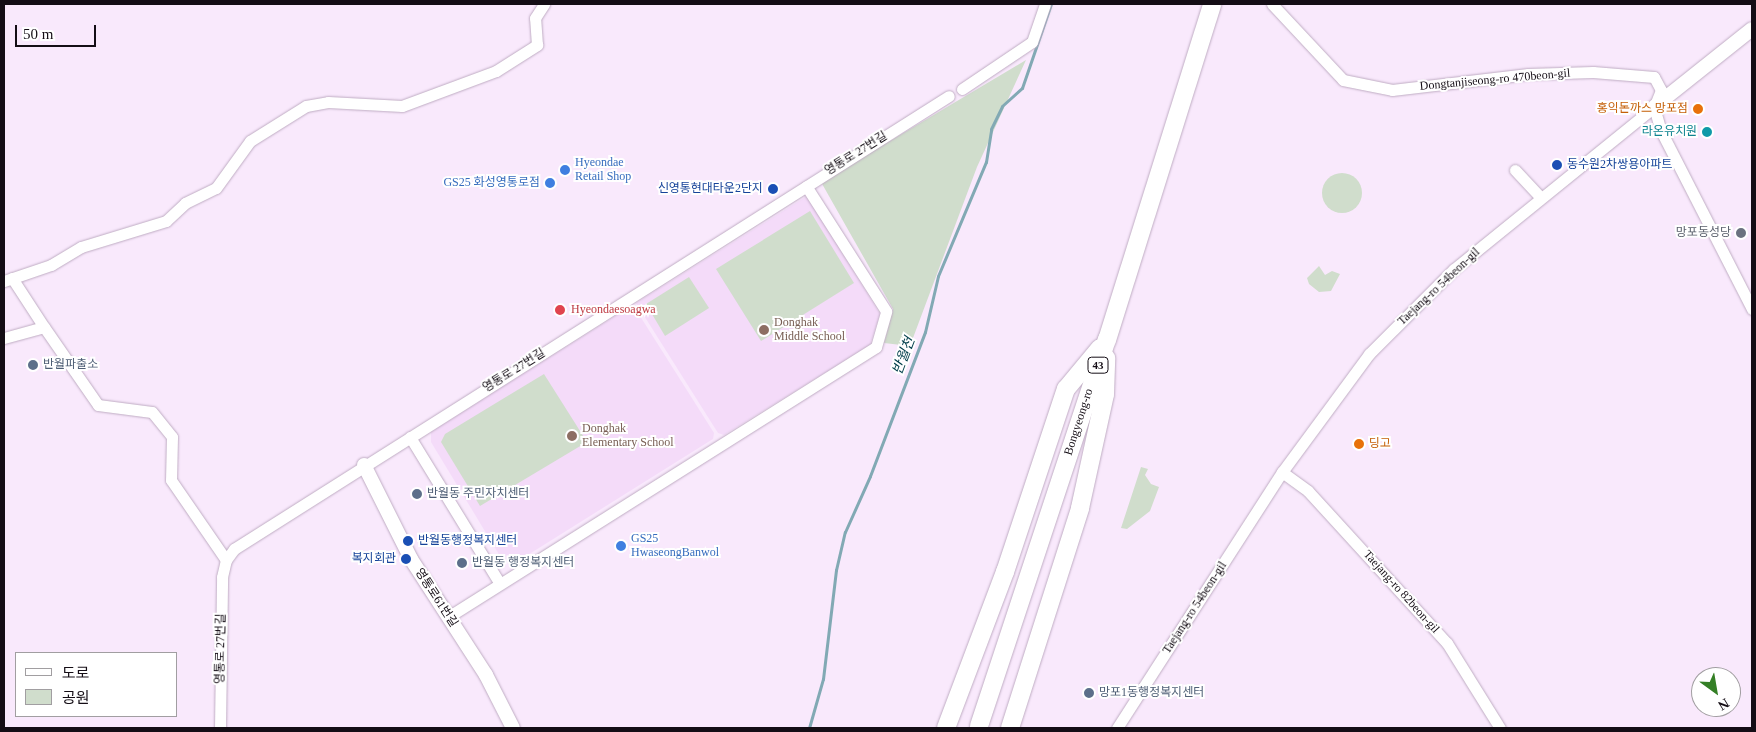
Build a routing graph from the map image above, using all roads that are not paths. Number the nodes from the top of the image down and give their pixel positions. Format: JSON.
{"nodes":[{"id":1,"x":544,"y":4,"type":"edge"},
{"id":2,"x":1045,"y":4,"type":"edge"},
{"id":3,"x":1212,"y":4,"type":"edge"},
{"id":4,"x":1272,"y":4,"type":"edge"},
{"id":5,"x":1752,"y":29,"type":"edge"},
{"id":6,"x":962,"y":89,"type":"dead end"},
{"id":7,"x":949,"y":96,"type":"dead end"},
{"id":8,"x":1654,"y":107,"type":"junction"},
{"id":9,"x":1515,"y":170,"type":"dead end"},
{"id":10,"x":806,"y":186,"type":"junction"},
{"id":11,"x":1541,"y":198,"type":"junction"},
{"id":12,"x":8,"y":279,"type":"edge"},
{"id":13,"x":1752,"y":309,"type":"edge"},
{"id":14,"x":44,"y":327,"type":"junction"},
{"id":15,"x":4,"y":338,"type":"edge"},
{"id":16,"x":1107,"y":340,"type":"junction"},
{"id":17,"x":410,"y":437,"type":"junction"},
{"id":18,"x":364,"y":465,"type":"junction"},
{"id":19,"x":1282,"y":472,"type":"junction"},
{"id":20,"x":226,"y":560,"type":"junction"},
{"id":21,"x":500,"y":584,"type":"junction"},
{"id":22,"x":448,"y":617,"type":"junction"},
{"id":23,"x":979,"y":726,"type":"dead end"},
{"id":24,"x":220,"y":728,"type":"edge"},
{"id":25,"x":513,"y":728,"type":"edge"},
{"id":26,"x":946,"y":728,"type":"edge"},
{"id":27,"x":1010,"y":728,"type":"edge"},
{"id":28,"x":1117,"y":728,"type":"edge"},
{"id":29,"x":1500,"y":728,"type":"edge"}],
"edges":[{"from":1,"to":12,"type":"street"},
{"from":2,"to":6,"type":"street"},
{"from":3,"to":16,"type":"highway","name":"Bongyeong-ro","number":"43"},
{"from":4,"to":8,"type":"street","name":"Dongtanjiseong-ro 470beon-gil"},
{"from":5,"to":8,"type":"street"},
{"from":7,"to":10,"type":"street","name":"영통로 27번길"},
{"from":8,"to":11,"type":"street","name":"Taejang-ro 54beon-gil"},
{"from":8,"to":13,"type":"street"},
{"from":9,"to":11,"type":"street"},
{"from":10,"to":17,"type":"street","name":"영통로 27번길"},
{"from":10,"to":21,"type":"street"},
{"from":11,"to":19,"type":"street","name":"Taejang-ro 54beon-gil"},
{"from":12,"to":14,"type":"street"},
{"from":14,"to":15,"type":"street"},
{"from":14,"to":20,"type":"street"},
{"from":16,"to":23,"type":"highway","name":"Bongyeong-ro","number":"43"},
{"from":16,"to":26,"type":"highway"},
{"from":16,"to":27,"type":"highway"},
{"from":17,"to":18,"type":"street","name":"영통로 27번길"},
{"from":17,"to":21,"type":"street"},
{"from":18,"to":20,"type":"street","name":"영통로 27번길"},
{"from":18,"to":22,"type":"street","name":"영통로61번길"},
{"from":19,"to":28,"type":"street","name":"Taejang-ro 54beon-gil"},
{"from":19,"to":29,"type":"street","name":"Taejang-ro 82beon-gil"},
{"from":20,"to":24,"type":"street","name":"영통로 27번길"},
{"from":21,"to":22,"type":"street"},
{"from":22,"to":25,"type":"street","name":"영통로61번길"}]}
